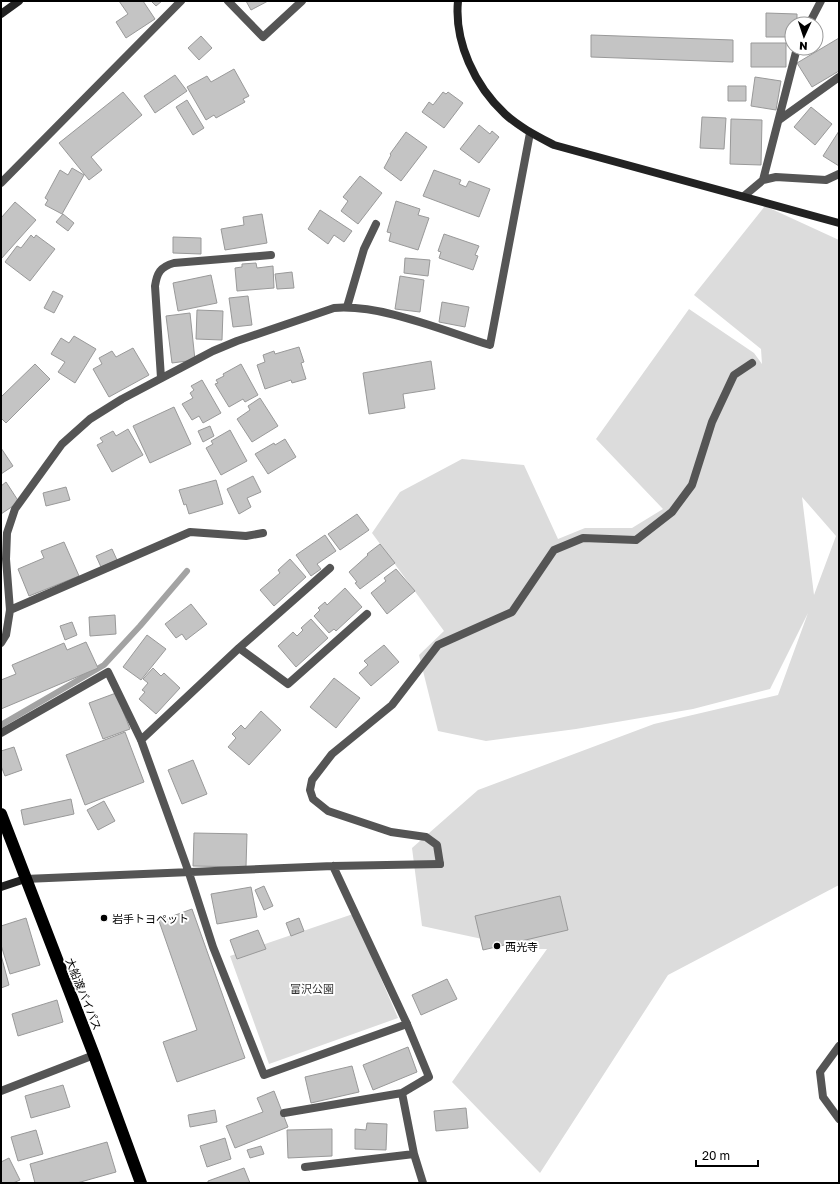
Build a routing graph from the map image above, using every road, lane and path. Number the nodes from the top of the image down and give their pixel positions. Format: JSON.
{"nodes":[{"id":1,"x":19,"y":1,"type":"edge"},
{"id":2,"x":181,"y":1,"type":"edge"},
{"id":3,"x":228,"y":1,"type":"edge"},
{"id":4,"x":302,"y":1,"type":"edge"},
{"id":5,"x":458,"y":1,"type":"edge"},
{"id":6,"x":821,"y":1,"type":"edge"},
{"id":7,"x":1,"y":14,"type":"edge"},
{"id":8,"x":813,"y":16,"type":"edge"},
{"id":9,"x":795,"y":56,"type":"edge"},
{"id":10,"x":839,"y":77,"type":"edge"},
{"id":11,"x":779,"y":120,"type":"junction"},
{"id":12,"x":530,"y":133,"type":"junction"},
{"id":13,"x":839,"y":174,"type":"edge"},
{"id":14,"x":763,"y":180,"type":"junction"},
{"id":15,"x":1,"y":183,"type":"edge"},
{"id":16,"x":744,"y":196,"type":"junction"},
{"id":17,"x":839,"y":223,"type":"edge"},
{"id":18,"x":376,"y":224,"type":"dead end"},
{"id":19,"x":270,"y":255,"type":"dead end"},
{"id":20,"x":347,"y":307,"type":"junction"},
{"id":21,"x":752,"y":362,"type":"dead end"},
{"id":22,"x":161,"y":378,"type":"junction"},
{"id":23,"x":263,"y":533,"type":"dead end"},
{"id":24,"x":330,"y":568,"type":"dead end"},
{"id":25,"x":10,"y":610,"type":"junction"},
{"id":26,"x":367,"y":614,"type":"dead end"},
{"id":27,"x":1,"y":642,"type":"edge"},
{"id":28,"x":239,"y":648,"type":"junction"},
{"id":29,"x":1,"y":733,"type":"edge"},
{"id":30,"x":141,"y":740,"type":"junction"},
{"id":31,"x":1,"y":814,"type":"edge"},
{"id":32,"x":333,"y":866,"type":"junction"},
{"id":33,"x":189,"y":873,"type":"junction"},
{"id":34,"x":25,"y":879,"type":"junction"},
{"id":35,"x":1,"y":887,"type":"edge"},
{"id":36,"x":407,"y":1024,"type":"junction"},
{"id":37,"x":839,"y":1046,"type":"edge"},
{"id":38,"x":94,"y":1055,"type":"junction"},
{"id":39,"x":1,"y":1091,"type":"edge"},
{"id":40,"x":402,"y":1093,"type":"junction"},
{"id":41,"x":284,"y":1113,"type":"dead end"},
{"id":42,"x":839,"y":1119,"type":"edge"},
{"id":43,"x":414,"y":1154,"type":"junction"},
{"id":44,"x":306,"y":1167,"type":"dead end"},
{"id":45,"x":141,"y":1183,"type":"edge"},
{"id":46,"x":424,"y":1183,"type":"edge"}],
"edges":[{"from":1,"to":7,"type":"street"},
{"from":2,"to":15,"type":"street"},
{"from":3,"to":4,"type":"street"},
{"from":5,"to":12,"type":"street"},
{"from":6,"to":8,"type":"street"},
{"from":9,"to":11,"type":"street"},
{"from":10,"to":11,"type":"street"},
{"from":11,"to":14,"type":"street"},
{"from":12,"to":16,"type":"street"},
{"from":12,"to":20,"type":"street"},
{"from":13,"to":14,"type":"street"},
{"from":14,"to":16,"type":"street"},
{"from":16,"to":17,"type":"street"},
{"from":18,"to":20,"type":"street"},
{"from":19,"to":22,"type":"street"},
{"from":20,"to":22,"type":"street"},
{"from":21,"to":32,"type":"street"},
{"from":22,"to":25,"type":"street"},
{"from":23,"to":25,"type":"street"},
{"from":24,"to":28,"type":"street"},
{"from":25,"to":27,"type":"street"},
{"from":26,"to":28,"type":"street"},
{"from":28,"to":30,"type":"street"},
{"from":29,"to":30,"type":"street"},
{"from":30,"to":33,"type":"street"},
{"from":31,"to":34,"type":"highway","name":"大船渡バイパス"},
{"from":32,"to":33,"type":"street"},
{"from":32,"to":36,"type":"street"},
{"from":33,"to":34,"type":"street"},
{"from":33,"to":36,"type":"street"},
{"from":34,"to":35,"type":"street"},
{"from":34,"to":38,"type":"highway","name":"大船渡バイパス"},
{"from":36,"to":40,"type":"street"},
{"from":37,"to":42,"type":"street"},
{"from":38,"to":39,"type":"street"},
{"from":38,"to":45,"type":"highway","name":"大船渡バイパス"},
{"from":40,"to":41,"type":"street"},
{"from":40,"to":43,"type":"street"},
{"from":43,"to":44,"type":"street"},
{"from":43,"to":46,"type":"street"}]}
